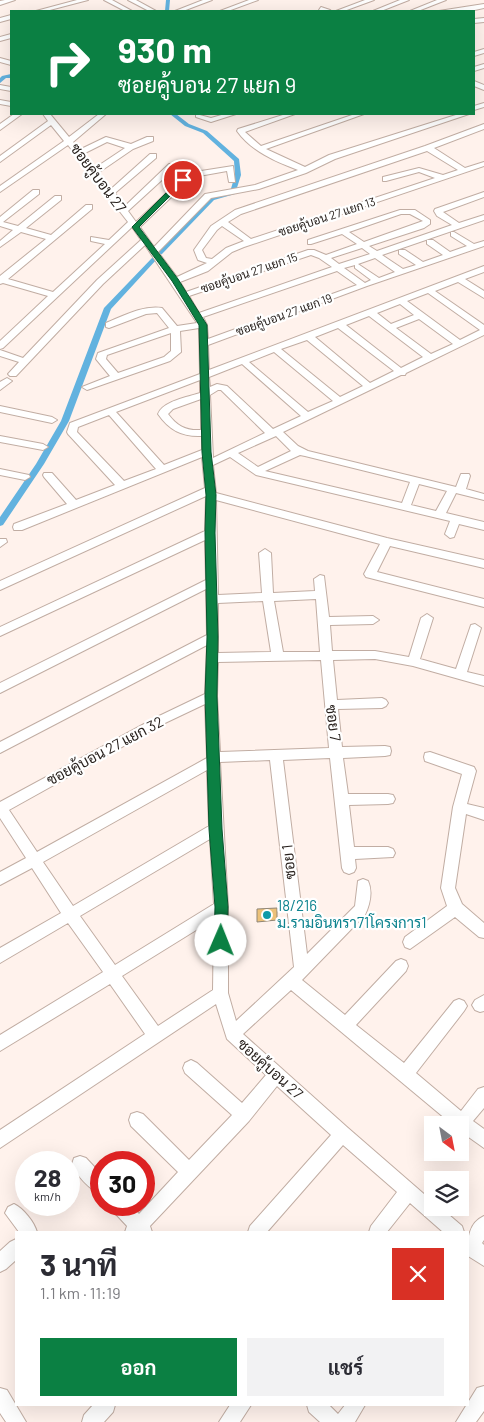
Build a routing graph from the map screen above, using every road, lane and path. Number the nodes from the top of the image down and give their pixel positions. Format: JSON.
{"nodes":[{"id":1,"x":85,"y":0,"type":"edge"},
{"id":2,"x":107,"y":0,"type":"edge"},
{"id":3,"x":130,"y":0,"type":"edge"},
{"id":4,"x":209,"y":0,"type":"edge"},
{"id":5,"x":255,"y":0,"type":"edge"},
{"id":6,"x":368,"y":0,"type":"edge"},
{"id":7,"x":406,"y":0,"type":"edge"},
{"id":8,"x":443,"y":0,"type":"edge"},
{"id":9,"x":66,"y":2,"type":"edge"},
{"id":10,"x":336,"y":2,"type":"dead end"},
{"id":11,"x":452,"y":2,"type":"dead end"},
{"id":12,"x":484,"y":6,"type":"edge"},
{"id":13,"x":351,"y":7,"type":"junction"},
{"id":14,"x":76,"y":8,"type":"dead end"},
{"id":15,"x":41,"y":10,"type":"edge"},
{"id":16,"x":126,"y":10,"type":"edge"},
{"id":17,"x":151,"y":10,"type":"edge"},
{"id":18,"x":181,"y":10,"type":"edge"},
{"id":19,"x":226,"y":10,"type":"edge"},
{"id":20,"x":342,"y":10,"type":"edge"},
{"id":21,"x":379,"y":10,"type":"edge"},
{"id":22,"x":416,"y":10,"type":"edge"},
{"id":23,"x":456,"y":10,"type":"joint"},
{"id":24,"x":0,"y":88,"type":"edge"},
{"id":25,"x":10,"y":88,"type":"edge"},
{"id":26,"x":17,"y":115,"type":"edge"},
{"id":27,"x":102,"y":115,"type":"edge"},
{"id":28,"x":199,"y":115,"type":"dead end"},
{"id":29,"x":228,"y":115,"type":"edge"},
{"id":30,"x":289,"y":115,"type":"edge"},
{"id":31,"x":359,"y":115,"type":"edge"},
{"id":32,"x":454,"y":115,"type":"edge"},
{"id":33,"x":49,"y":117,"type":"edge"},
{"id":34,"x":484,"y":126,"type":"edge"},
{"id":35,"x":0,"y":128,"type":"edge"},
{"id":36,"x":150,"y":138,"type":"dead end"},
{"id":37,"x":70,"y":140,"type":"junction"},
{"id":38,"x":130,"y":147,"type":"junction"},
{"id":39,"x":261,"y":148,"type":"junction"},
{"id":40,"x":428,"y":148,"type":"junction"},
{"id":41,"x":78,"y":153,"type":"junction"},
{"id":42,"x":153,"y":156,"type":"dead end"},
{"id":43,"x":228,"y":158,"type":"dead end"},
{"id":44,"x":0,"y":160,"type":"edge"},
{"id":45,"x":484,"y":161,"type":"edge"},
{"id":46,"x":172,"y":166,"type":"dead end"},
{"id":47,"x":230,"y":168,"type":"junction"},
{"id":48,"x":370,"y":168,"type":"junction"},
{"id":49,"x":302,"y":169,"type":"junction"},
{"id":50,"x":465,"y":171,"type":"junction"},
{"id":51,"x":94,"y":172,"type":"junction"},
{"id":52,"x":444,"y":178,"type":"junction"},
{"id":53,"x":386,"y":179,"type":"junction"},
{"id":54,"x":232,"y":180,"type":"dead end"},
{"id":55,"x":0,"y":190,"type":"edge"},
{"id":56,"x":405,"y":191,"type":"junction"},
{"id":57,"x":36,"y":192,"type":"dead end"},
{"id":58,"x":111,"y":193,"type":"junction"},
{"id":59,"x":484,"y":194,"type":"edge"},
{"id":60,"x":58,"y":198,"type":"dead end"},
{"id":61,"x":89,"y":207,"type":"dead end"},
{"id":62,"x":124,"y":211,"type":"junction"},
{"id":63,"x":484,"y":217,"type":"edge"},
{"id":64,"x":222,"y":222,"type":"junction"},
{"id":65,"x":0,"y":223,"type":"edge"},
{"id":66,"x":134,"y":225,"type":"junction"},
{"id":67,"x":19,"y":229,"type":"junction"},
{"id":68,"x":456,"y":230,"type":"junction"},
{"id":69,"x":343,"y":231,"type":"junction"},
{"id":70,"x":53,"y":238,"type":"junction"},
{"id":71,"x":94,"y":239,"type":"dead end"},
{"id":72,"x":145,"y":240,"type":"junction"},
{"id":73,"x":250,"y":242,"type":"junction"},
{"id":74,"x":311,"y":242,"type":"dead end"},
{"id":75,"x":430,"y":242,"type":"dead end"},
{"id":76,"x":110,"y":243,"type":"junction"},
{"id":77,"x":484,"y":243,"type":"edge"},
{"id":78,"x":0,"y":245,"type":"edge"},
{"id":79,"x":363,"y":245,"type":"junction"},
{"id":80,"x":474,"y":247,"type":"junction"},
{"id":81,"x":154,"y":252,"type":"junction"},
{"id":82,"x":402,"y":252,"type":"dead end"},
{"id":83,"x":376,"y":254,"type":"junction"},
{"id":84,"x":449,"y":255,"type":"junction"},
{"id":85,"x":330,"y":256,"type":"dead end"},
{"id":86,"x":214,"y":262,"type":"junction"},
{"id":87,"x":422,"y":265,"type":"junction"},
{"id":88,"x":358,"y":266,"type":"dead end"},
{"id":89,"x":338,"y":268,"type":"junction"},
{"id":90,"x":99,"y":269,"type":"junction"},
{"id":91,"x":484,"y":269,"type":"edge"},
{"id":92,"x":401,"y":272,"type":"junction"},
{"id":93,"x":458,"y":278,"type":"junction"},
{"id":94,"x":0,"y":280,"type":"edge"},
{"id":95,"x":175,"y":280,"type":"junction"},
{"id":96,"x":378,"y":281,"type":"junction"},
{"id":97,"x":366,"y":285,"type":"junction"},
{"id":98,"x":429,"y":290,"type":"junction"},
{"id":99,"x":56,"y":293,"type":"junction"},
{"id":100,"x":185,"y":295,"type":"junction"},
{"id":101,"x":484,"y":295,"type":"edge"},
{"id":102,"x":400,"y":300,"type":"junction"},
{"id":103,"x":370,"y":312,"type":"junction"},
{"id":104,"x":421,"y":315,"type":"junction"},
{"id":105,"x":201,"y":320,"type":"junction"},
{"id":106,"x":339,"y":324,"type":"junction"},
{"id":107,"x":109,"y":325,"type":"dead end"},
{"id":108,"x":390,"y":327,"type":"junction"},
{"id":109,"x":174,"y":329,"type":"junction"},
{"id":110,"x":484,"y":330,"type":"edge"},
{"id":111,"x":307,"y":335,"type":"junction"},
{"id":112,"x":205,"y":343,"type":"junction"},
{"id":113,"x":459,"y":344,"type":"junction"},
{"id":114,"x":0,"y":346,"type":"edge"},
{"id":115,"x":274,"y":348,"type":"junction"},
{"id":116,"x":0,"y":353,"type":"edge"},
{"id":117,"x":430,"y":358,"type":"junction"},
{"id":118,"x":242,"y":360,"type":"junction"},
{"id":119,"x":24,"y":362,"type":"junction"},
{"id":120,"x":402,"y":373,"type":"junction"},
{"id":121,"x":205,"y":374,"type":"junction"},
{"id":122,"x":116,"y":377,"type":"junction"},
{"id":123,"x":7,"y":381,"type":"edge"},
{"id":124,"x":87,"y":387,"type":"dead end"},
{"id":125,"x":370,"y":387,"type":"junction"},
{"id":126,"x":206,"y":393,"type":"junction"},
{"id":127,"x":339,"y":401,"type":"junction"},
{"id":128,"x":0,"y":409,"type":"edge"},
{"id":129,"x":110,"y":411,"type":"junction"},
{"id":130,"x":308,"y":417,"type":"junction"},
{"id":131,"x":52,"y":420,"type":"dead end"},
{"id":132,"x":206,"y":433,"type":"junction"},
{"id":133,"x":275,"y":433,"type":"junction"},
{"id":134,"x":0,"y":439,"type":"edge"},
{"id":135,"x":43,"y":447,"type":"dead end"},
{"id":136,"x":299,"y":451,"type":"junction"},
{"id":137,"x":231,"y":453,"type":"junction"},
{"id":138,"x":207,"y":458,"type":"junction"},
{"id":139,"x":162,"y":469,"type":"junction"},
{"id":140,"x":257,"y":471,"type":"junction"},
{"id":141,"x":0,"y":472,"type":"edge"},
{"id":142,"x":48,"y":476,"type":"dead end"},
{"id":143,"x":465,"y":476,"type":"dead end"},
{"id":144,"x":25,"y":477,"type":"dead end"},
{"id":145,"x":416,"y":480,"type":"junction"},
{"id":146,"x":122,"y":486,"type":"junction"},
{"id":147,"x":456,"y":490,"type":"junction"},
{"id":148,"x":210,"y":493,"type":"junction"},
{"id":149,"x":484,"y":497,"type":"edge"},
{"id":150,"x":74,"y":505,"type":"junction"},
{"id":151,"x":404,"y":508,"type":"junction"},
{"id":152,"x":439,"y":516,"type":"junction"},
{"id":153,"x":456,"y":519,"type":"junction"},
{"id":154,"x":484,"y":526,"type":"edge"},
{"id":155,"x":18,"y":527,"type":"dead end"},
{"id":156,"x":210,"y":533,"type":"junction"},
{"id":157,"x":450,"y":534,"type":"dead end"},
{"id":158,"x":387,"y":542,"type":"junction"},
{"id":159,"x":265,"y":553,"type":"dead end"},
{"id":160,"x":484,"y":564,"type":"edge"},
{"id":161,"x":320,"y":579,"type":"dead end"},
{"id":162,"x":211,"y":582,"type":"junction"},
{"id":163,"x":0,"y":586,"type":"edge"},
{"id":164,"x":321,"y":595,"type":"junction"},
{"id":165,"x":268,"y":598,"type":"junction"},
{"id":166,"x":212,"y":599,"type":"junction"},
{"id":167,"x":484,"y":603,"type":"edge"},
{"id":168,"x":427,"y":618,"type":"dead end"},
{"id":169,"x":373,"y":620,"type":"dead end"},
{"id":170,"x":324,"y":621,"type":"junction"},
{"id":171,"x":475,"y":628,"type":"dead end"},
{"id":172,"x":0,"y":632,"type":"edge"},
{"id":173,"x":213,"y":637,"type":"junction"},
{"id":174,"x":327,"y":654,"type":"junction"},
{"id":175,"x":278,"y":657,"type":"junction"},
{"id":176,"x":211,"y":658,"type":"junction"},
{"id":177,"x":413,"y":662,"type":"junction"},
{"id":178,"x":460,"y":674,"type":"junction"},
{"id":179,"x":484,"y":681,"type":"edge"},
{"id":180,"x":0,"y":688,"type":"edge"},
{"id":181,"x":211,"y":696,"type":"junction"},
{"id":182,"x":382,"y":703,"type":"dead end"},
{"id":183,"x":330,"y":705,"type":"junction"},
{"id":184,"x":0,"y":748,"type":"edge"},
{"id":185,"x":385,"y":751,"type":"dead end"},
{"id":186,"x":337,"y":752,"type":"junction"},
{"id":187,"x":276,"y":754,"type":"junction"},
{"id":188,"x":430,"y":757,"type":"dead end"},
{"id":189,"x":213,"y":759,"type":"junction"},
{"id":190,"x":388,"y":799,"type":"dead end"},
{"id":191,"x":342,"y":800,"type":"junction"},
{"id":192,"x":0,"y":807,"type":"edge"},
{"id":193,"x":460,"y":807,"type":"junction"},
{"id":194,"x":484,"y":814,"type":"edge"},
{"id":195,"x":216,"y":829,"type":"junction"},
{"id":196,"x":348,"y":852,"type":"junction"},
{"id":197,"x":388,"y":853,"type":"dead end"},
{"id":198,"x":33,"y":860,"type":"junction"},
{"id":199,"x":349,"y":868,"type":"dead end"},
{"id":200,"x":0,"y":879,"type":"edge"},
{"id":201,"x":363,"y":885,"type":"dead end"},
{"id":202,"x":221,"y":907,"type":"junction"},
{"id":203,"x":454,"y":909,"type":"junction"},
{"id":204,"x":70,"y":914,"type":"junction"},
{"id":205,"x":484,"y":932,"type":"edge"},
{"id":206,"x":410,"y":942,"type":"dead end"},
{"id":207,"x":0,"y":956,"type":"edge"},
{"id":208,"x":401,"y":966,"type":"dead end"},
{"id":209,"x":112,"y":974,"type":"junction"},
{"id":210,"x":296,"y":975,"type":"junction"},
{"id":211,"x":220,"y":993,"type":"junction"},
{"id":212,"x":459,"y":1006,"type":"dead end"},
{"id":213,"x":345,"y":1026,"type":"junction"},
{"id":214,"x":232,"y":1034,"type":"junction"},
{"id":215,"x":156,"y":1036,"type":"junction"},
{"id":216,"x":0,"y":1044,"type":"edge"},
{"id":217,"x":192,"y":1068,"type":"dead end"},
{"id":218,"x":406,"y":1073,"type":"junction"},
{"id":219,"x":276,"y":1075,"type":"junction"},
{"id":220,"x":484,"y":1095,"type":"edge"},
{"id":221,"x":242,"y":1114,"type":"junction"},
{"id":222,"x":457,"y":1116,"type":"edge"},
{"id":223,"x":467,"y":1116,"type":"edge"},
{"id":224,"x":137,"y":1120,"type":"dead end"},
{"id":225,"x":469,"y":1126,"type":"edge"},
{"id":226,"x":342,"y":1134,"type":"junction"},
{"id":227,"x":0,"y":1140,"type":"edge"},
{"id":228,"x":484,"y":1140,"type":"edge"},
{"id":229,"x":80,"y":1164,"type":"dead end"},
{"id":230,"x":189,"y":1172,"type":"junction"},
{"id":231,"x":90,"y":1174,"type":"edge"},
{"id":232,"x":409,"y":1191,"type":"junction"},
{"id":233,"x":14,"y":1213,"type":"dead end"},
{"id":234,"x":127,"y":1216,"type":"edge"},
{"id":235,"x":484,"y":1225,"type":"edge"},
{"id":236,"x":28,"y":1231,"type":"edge"},
{"id":237,"x":139,"y":1231,"type":"edge"},
{"id":238,"x":257,"y":1231,"type":"edge"},
{"id":239,"x":378,"y":1231,"type":"edge"},
{"id":240,"x":455,"y":1231,"type":"edge"},
{"id":241,"x":469,"y":1244,"type":"edge"},
{"id":242,"x":469,"y":1246,"type":"edge"},
{"id":243,"x":15,"y":1249,"type":"edge"},
{"id":244,"x":484,"y":1257,"type":"edge"},
{"id":245,"x":0,"y":1263,"type":"edge"},
{"id":246,"x":484,"y":1395,"type":"edge"},
{"id":247,"x":0,"y":1397,"type":"edge"},
{"id":248,"x":105,"y":1406,"type":"edge"},
{"id":249,"x":241,"y":1406,"type":"edge"},
{"id":250,"x":317,"y":1406,"type":"edge"},
{"id":251,"x":355,"y":1406,"type":"edge"},
{"id":252,"x":17,"y":1422,"type":"edge"},
{"id":253,"x":91,"y":1422,"type":"edge"},
{"id":254,"x":228,"y":1422,"type":"edge"},
{"id":255,"x":333,"y":1422,"type":"edge"},
{"id":256,"x":344,"y":1422,"type":"edge"},
{"id":257,"x":465,"y":1422,"type":"edge"}],
"edges":[{"from":1,"to":9,"type":"street"},
{"from":2,"to":16,"type":"street"},
{"from":3,"to":17,"type":"street"},
{"from":4,"to":18,"type":"street"},
{"from":5,"to":19,"type":"street"},
{"from":6,"to":13,"type":"street"},
{"from":7,"to":21,"type":"street"},
{"from":8,"to":22,"type":"street"},
{"from":9,"to":14,"type":"street"},
{"from":9,"to":15,"type":"street"},
{"from":10,"to":13,"type":"street"},
{"from":11,"to":23,"type":"street"},
{"from":12,"to":23,"type":"street"},
{"from":13,"to":20,"type":"street"},
{"from":24,"to":25,"type":"street"},
{"from":26,"to":35,"type":"street"},
{"from":27,"to":37,"type":"street"},
{"from":28,"to":29,"type":"street"},
{"from":30,"to":39,"type":"street"},
{"from":31,"to":39,"type":"street"},
{"from":32,"to":49,"type":"street"},
{"from":33,"to":37,"type":"street","name":"ซอยคู้บอน 27"},
{"from":33,"to":44,"type":"street"},
{"from":34,"to":40,"type":"street"},
{"from":36,"to":38,"type":"street"},
{"from":37,"to":41,"type":"street","name":"ซอยคู้บอน 27"},
{"from":37,"to":55,"type":"street"},
{"from":38,"to":41,"type":"street"},
{"from":38,"to":51,"type":"street"},
{"from":39,"to":49,"type":"street"},
{"from":40,"to":48,"type":"street"},
{"from":40,"to":50,"type":"street"},
{"from":41,"to":51,"type":"street","name":"ซอยคู้บอน 27"},
{"from":42,"to":58,"type":"street"},
{"from":43,"to":47,"type":"street"},
{"from":45,"to":50,"type":"street","name":"ซอยคู้บอน 27 แยก 13"},
{"from":46,"to":62,"type":"street"},
{"from":47,"to":54,"type":"street"},
{"from":47,"to":66,"type":"street"},
{"from":48,"to":53,"type":"street"},
{"from":48,"to":64,"type":"street"},
{"from":49,"to":81,"type":"street"},
{"from":50,"to":52,"type":"street","name":"ซอยคู้บอน 27 แยก 13"},
{"from":51,"to":58,"type":"street","name":"ซอยคู้บอน 27"},
{"from":52,"to":53,"type":"street"},
{"from":52,"to":56,"type":"street","name":"ซอยคู้บอน 27 แยก 13"},
{"from":53,"to":56,"type":"street"},
{"from":56,"to":73,"type":"street","name":"ซอยคู้บอน 27 แยก 13"},
{"from":57,"to":65,"type":"street"},
{"from":58,"to":62,"type":"street","name":"ซอยคู้บอน 27"},
{"from":59,"to":68,"type":"street"},
{"from":60,"to":67,"type":"street"},
{"from":61,"to":70,"type":"street"},
{"from":62,"to":66,"type":"street","name":"ซอยคู้บอน 27"},
{"from":63,"to":68,"type":"street"},
{"from":64,"to":73,"type":"street"},
{"from":64,"to":86,"type":"street"},
{"from":65,"to":67,"type":"street"},
{"from":66,"to":72,"type":"street","name":"ซอยคู้บอน 27"},
{"from":66,"to":76,"type":"street"},
{"from":67,"to":70,"type":"street"},
{"from":67,"to":78,"type":"street"},
{"from":68,"to":80,"type":"street"},
{"from":68,"to":83,"type":"street"},
{"from":69,"to":74,"type":"street"},
{"from":69,"to":79,"type":"street"},
{"from":69,"to":79,"type":"street"},
{"from":70,"to":94,"type":"street"},
{"from":71,"to":76,"type":"street"},
{"from":72,"to":81,"type":"street","name":"ซอยคู้บอน 27"},
{"from":72,"to":90,"type":"street"},
{"from":73,"to":86,"type":"street","name":"ซอยคู้บอน 27 แยก 13"},
{"from":75,"to":84,"type":"street"},
{"from":76,"to":90,"type":"street"},
{"from":77,"to":80,"type":"street","name":"ซอยคู้บอน 27 แยก 19"},
{"from":79,"to":83,"type":"street"},
{"from":79,"to":85,"type":"street"},
{"from":80,"to":84,"type":"street","name":"ซอยคู้บอน 27 แยก 19"},
{"from":81,"to":95,"type":"street","name":"ซอยคู้บอน 27"},
{"from":82,"to":87,"type":"street"},
{"from":83,"to":89,"type":"street"},
{"from":83,"to":92,"type":"street"},
{"from":84,"to":87,"type":"street","name":"ซอยคู้บอน 27 แยก 19"},
{"from":86,"to":95,"type":"street","name":"ซอยคู้บอน 27 แยก 13"},
{"from":87,"to":92,"type":"street","name":"ซอยคู้บอน 27 แยก 19"},
{"from":88,"to":96,"type":"street"},
{"from":89,"to":97,"type":"street","name":"ซอยคู้บอน 27 แยก 15"},
{"from":89,"to":100,"type":"street","name":"ซอยคู้บอน 27 แยก 15"},
{"from":89,"to":105,"type":"street"},
{"from":90,"to":99,"type":"street"},
{"from":90,"to":119,"type":"street"},
{"from":91,"to":93,"type":"street"},
{"from":92,"to":96,"type":"street","name":"ซอยคู้บอน 27 แยก 19"},
{"from":93,"to":98,"type":"street"},
{"from":93,"to":101,"type":"street"},
{"from":94,"to":99,"type":"street"},
{"from":95,"to":100,"type":"street","name":"ซอยคู้บอน 27"},
{"from":96,"to":97,"type":"street","name":"ซอยคู้บอน 27 แยก 19"},
{"from":97,"to":112,"type":"street","name":"ซอยคู้บอน 27 แยก 19"},
{"from":98,"to":102,"type":"street"},
{"from":98,"to":110,"type":"street"},
{"from":99,"to":114,"type":"street"},
{"from":100,"to":105,"type":"street","name":"ซอยคู้บอน 27"},
{"from":102,"to":103,"type":"street"},
{"from":102,"to":104,"type":"street"},
{"from":103,"to":106,"type":"street"},
{"from":103,"to":108,"type":"street"},
{"from":104,"to":108,"type":"street"},
{"from":104,"to":113,"type":"street"},
{"from":105,"to":109,"type":"street"},
{"from":105,"to":112,"type":"street","name":"ซอยคู้บอน 27"},
{"from":106,"to":111,"type":"street"},
{"from":106,"to":120,"type":"street"},
{"from":107,"to":109,"type":"street"},
{"from":108,"to":117,"type":"street"},
{"from":109,"to":122,"type":"street"},
{"from":109,"to":122,"type":"street"},
{"from":110,"to":113,"type":"street"},
{"from":111,"to":115,"type":"street"},
{"from":111,"to":125,"type":"street"},
{"from":112,"to":121,"type":"street","name":"ซอยคู้บอน 27"},
{"from":113,"to":117,"type":"street"},
{"from":115,"to":118,"type":"street"},
{"from":115,"to":127,"type":"street"},
{"from":116,"to":119,"type":"street"},
{"from":117,"to":120,"type":"street"},
{"from":118,"to":121,"type":"street"},
{"from":118,"to":130,"type":"street"},
{"from":119,"to":123,"type":"street"},
{"from":120,"to":125,"type":"street"},
{"from":121,"to":126,"type":"street","name":"ซอยคู้บอน 27"},
{"from":121,"to":129,"type":"street"},
{"from":122,"to":124,"type":"street"},
{"from":125,"to":127,"type":"street"},
{"from":126,"to":132,"type":"street","name":"ซอยคู้บอน 27"},
{"from":126,"to":132,"type":"street"},
{"from":126,"to":133,"type":"street"},
{"from":127,"to":130,"type":"street"},
{"from":128,"to":131,"type":"street"},
{"from":129,"to":139,"type":"street"},
{"from":129,"to":146,"type":"street"},
{"from":130,"to":133,"type":"street"},
{"from":132,"to":138,"type":"street","name":"ซอยคู้บอน 27"},
{"from":133,"to":136,"type":"street"},
{"from":133,"to":137,"type":"street"},
{"from":134,"to":135,"type":"street"},
{"from":136,"to":140,"type":"street"},
{"from":136,"to":145,"type":"street"},
{"from":137,"to":138,"type":"street"},
{"from":137,"to":140,"type":"street"},
{"from":138,"to":139,"type":"street"},
{"from":138,"to":148,"type":"street","name":"ซอยคู้บอน 27"},
{"from":139,"to":146,"type":"street"},
{"from":140,"to":151,"type":"street"},
{"from":141,"to":144,"type":"street"},
{"from":142,"to":150,"type":"street"},
{"from":143,"to":147,"type":"street"},
{"from":145,"to":147,"type":"street"},
{"from":145,"to":151,"type":"street"},
{"from":146,"to":150,"type":"street"},
{"from":147,"to":149,"type":"street"},
{"from":147,"to":152,"type":"street"},
{"from":148,"to":156,"type":"street","name":"ซอยคู้บอน 27"},
{"from":148,"to":158,"type":"street"},
{"from":148,"to":163,"type":"street"},
{"from":150,"to":155,"type":"street"},
{"from":151,"to":152,"type":"street"},
{"from":152,"to":153,"type":"street"},
{"from":153,"to":154,"type":"street"},
{"from":153,"to":157,"type":"street"},
{"from":156,"to":162,"type":"street","name":"ซอยคู้บอน 27"},
{"from":156,"to":172,"type":"street"},
{"from":158,"to":160,"type":"street"},
{"from":158,"to":167,"type":"street"},
{"from":159,"to":165,"type":"street"},
{"from":161,"to":164,"type":"street","name":"ซอย 7"},
{"from":162,"to":166,"type":"street","name":"ซอยคู้บอน 27"},
{"from":162,"to":180,"type":"street"},
{"from":164,"to":165,"type":"street"},
{"from":164,"to":170,"type":"street","name":"ซอย 7"},
{"from":165,"to":166,"type":"street"},
{"from":165,"to":175,"type":"street"},
{"from":166,"to":173,"type":"street","name":"ซอยคู้บอน 27"},
{"from":168,"to":177,"type":"street"},
{"from":169,"to":170,"type":"street"},
{"from":170,"to":174,"type":"street","name":"ซอย 7"},
{"from":171,"to":178,"type":"street"},
{"from":173,"to":176,"type":"street","name":"ซอยคู้บอน 27"},
{"from":173,"to":184,"type":"street"},
{"from":174,"to":175,"type":"street"},
{"from":174,"to":177,"type":"street"},
{"from":174,"to":183,"type":"street","name":"ซอย 7"},
{"from":175,"to":176,"type":"street"},
{"from":176,"to":181,"type":"street","name":"ซอยคู้บอน 27"},
{"from":177,"to":178,"type":"street"},
{"from":178,"to":179,"type":"street"},
{"from":181,"to":189,"type":"street","name":"ซอยคู้บอน 27"},
{"from":181,"to":192,"type":"street","name":"ซอยคู้บอน 27 แยก 32"},
{"from":182,"to":183,"type":"street"},
{"from":183,"to":186,"type":"street","name":"ซอย 7"},
{"from":185,"to":186,"type":"street"},
{"from":186,"to":187,"type":"street"},
{"from":186,"to":191,"type":"street","name":"ซอย 7"},
{"from":187,"to":189,"type":"street"},
{"from":187,"to":210,"type":"street","name":"ซอย 1"},
{"from":188,"to":193,"type":"street"},
{"from":189,"to":195,"type":"street","name":"ซอยคู้บอน 27"},
{"from":189,"to":198,"type":"street"},
{"from":190,"to":191,"type":"street"},
{"from":191,"to":196,"type":"street","name":"ซอย 7"},
{"from":192,"to":198,"type":"street"},
{"from":193,"to":194,"type":"street"},
{"from":193,"to":203,"type":"street"},
{"from":195,"to":202,"type":"street","name":"ซอยคู้บอน 27"},
{"from":195,"to":204,"type":"street"},
{"from":196,"to":197,"type":"street"},
{"from":196,"to":199,"type":"street","name":"ซอย 7"},
{"from":198,"to":200,"type":"street"},
{"from":198,"to":204,"type":"street"},
{"from":201,"to":210,"type":"street"},
{"from":202,"to":209,"type":"street"},
{"from":202,"to":211,"type":"street","name":"ซอยคู้บอน 27"},
{"from":203,"to":205,"type":"street"},
{"from":203,"to":206,"type":"street"},
{"from":204,"to":207,"type":"street"},
{"from":204,"to":209,"type":"street"},
{"from":208,"to":213,"type":"street"},
{"from":209,"to":215,"type":"street"},
{"from":209,"to":216,"type":"street"},
{"from":210,"to":213,"type":"street"},
{"from":210,"to":214,"type":"street"},
{"from":211,"to":214,"type":"street","name":"ซอยคู้บอน 27"},
{"from":211,"to":215,"type":"street"},
{"from":212,"to":218,"type":"street"},
{"from":213,"to":218,"type":"street"},
{"from":214,"to":219,"type":"street","name":"ซอยคู้บอน 27"},
{"from":215,"to":227,"type":"street"},
{"from":217,"to":221,"type":"street"},
{"from":218,"to":222,"type":"street"},
{"from":219,"to":221,"type":"street"},
{"from":219,"to":226,"type":"street","name":"ซอยคู้บอน 27"},
{"from":220,"to":223,"type":"street"},
{"from":221,"to":230,"type":"street"},
{"from":224,"to":230,"type":"street"},
{"from":225,"to":228,"type":"street"},
{"from":226,"to":232,"type":"street","name":"ซอยคู้บอน 27"},
{"from":226,"to":238,"type":"street"},
{"from":229,"to":231,"type":"street"},
{"from":230,"to":237,"type":"street"},
{"from":232,"to":239,"type":"street"},
{"from":232,"to":240,"type":"street","name":"ซอยคู้บอน 27"},
{"from":233,"to":236,"type":"street"},
{"from":234,"to":237,"type":"street"},
{"from":235,"to":241,"type":"street"},
{"from":242,"to":244,"type":"street"},
{"from":243,"to":245,"type":"street"},
{"from":246,"to":257,"type":"street"},
{"from":247,"to":252,"type":"street"},
{"from":248,"to":253,"type":"street"},
{"from":249,"to":254,"type":"street"},
{"from":250,"to":255,"type":"street"},
{"from":251,"to":256,"type":"street"}]}
